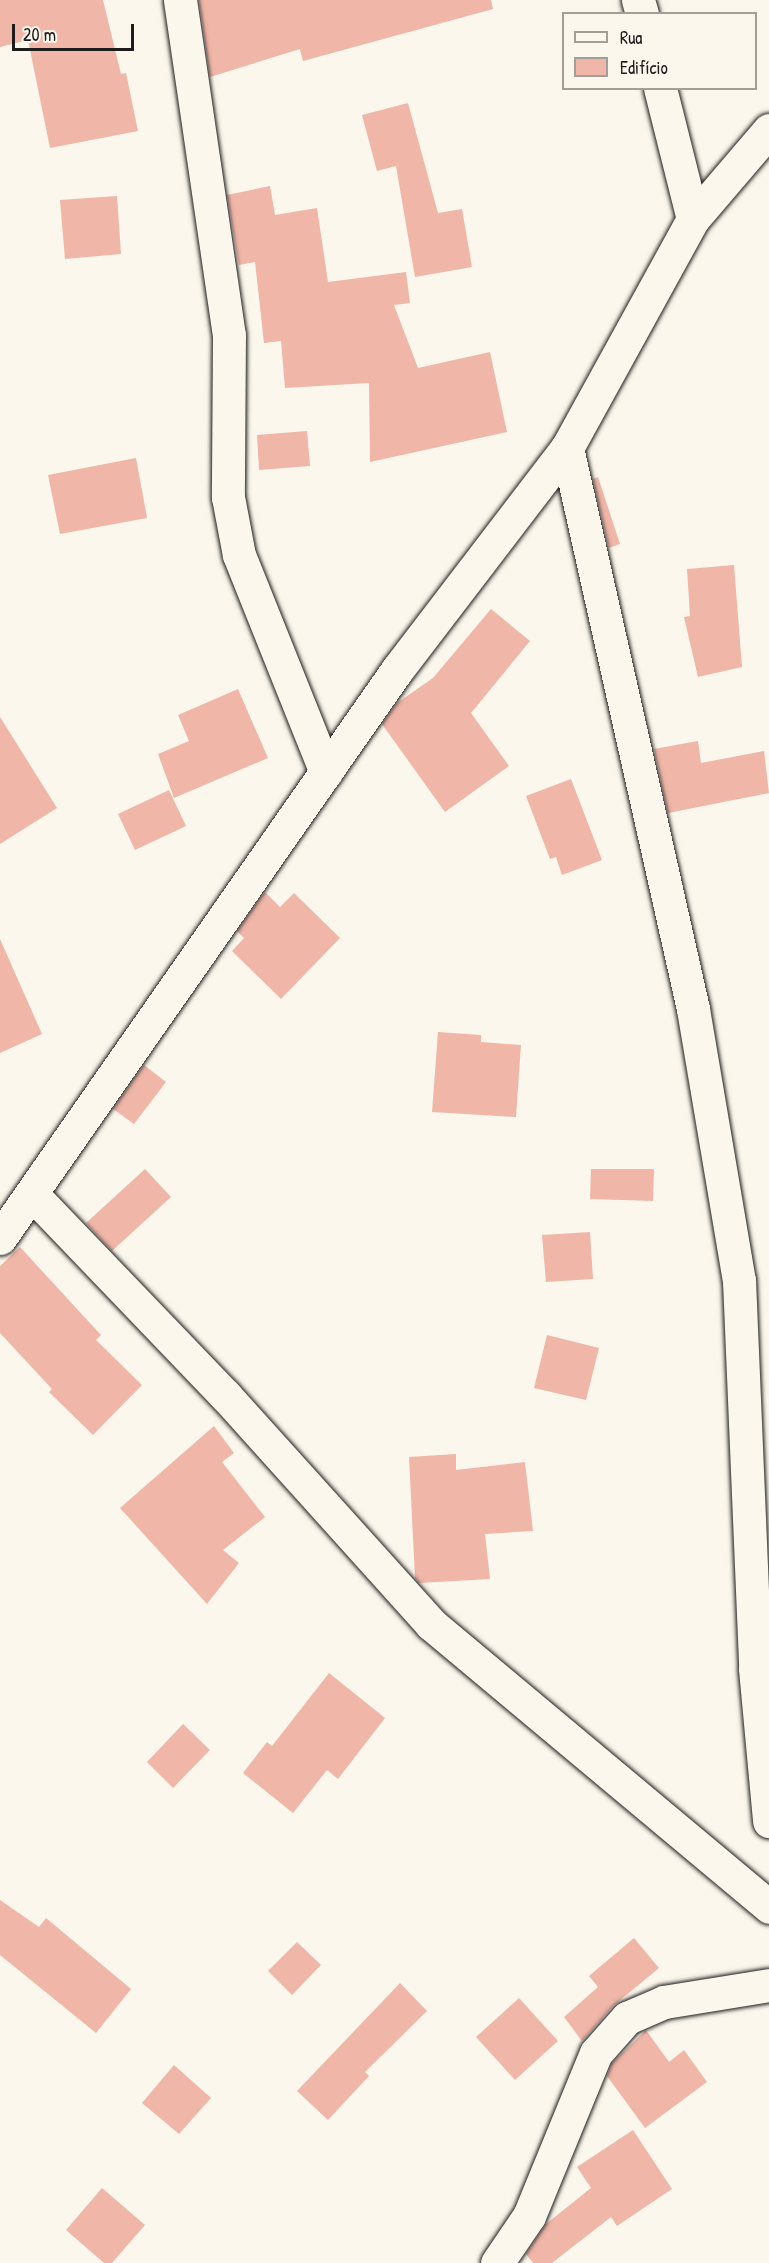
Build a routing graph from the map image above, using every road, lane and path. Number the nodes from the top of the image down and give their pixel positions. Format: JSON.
{"nodes":[{"id":1,"x":180,"y":0,"type":"edge"},
{"id":2,"x":661,"y":90,"type":"edge"},
{"id":3,"x":769,"y":130,"type":"edge"},
{"id":4,"x":693,"y":219,"type":"junction"},
{"id":5,"x":567,"y":448,"type":"junction"},
{"id":6,"x":326,"y":772,"type":"junction"},
{"id":7,"x":32,"y":1194,"type":"junction"},
{"id":8,"x":0,"y":1238,"type":"edge"},
{"id":9,"x":769,"y":1821,"type":"edge"},
{"id":10,"x":769,"y":1907,"type":"edge"},
{"id":11,"x":769,"y":1985,"type":"edge"},
{"id":12,"x":497,"y":2263,"type":"edge"}],
"edges":[{"from":1,"to":6,"type":"street"},
{"from":2,"to":4,"type":"street"},
{"from":3,"to":4,"type":"street"},
{"from":4,"to":5,"type":"street"},
{"from":5,"to":6,"type":"street"},
{"from":5,"to":9,"type":"street"},
{"from":6,"to":7,"type":"street"},
{"from":7,"to":8,"type":"street"},
{"from":7,"to":10,"type":"street"},
{"from":11,"to":12,"type":"street"}]}
